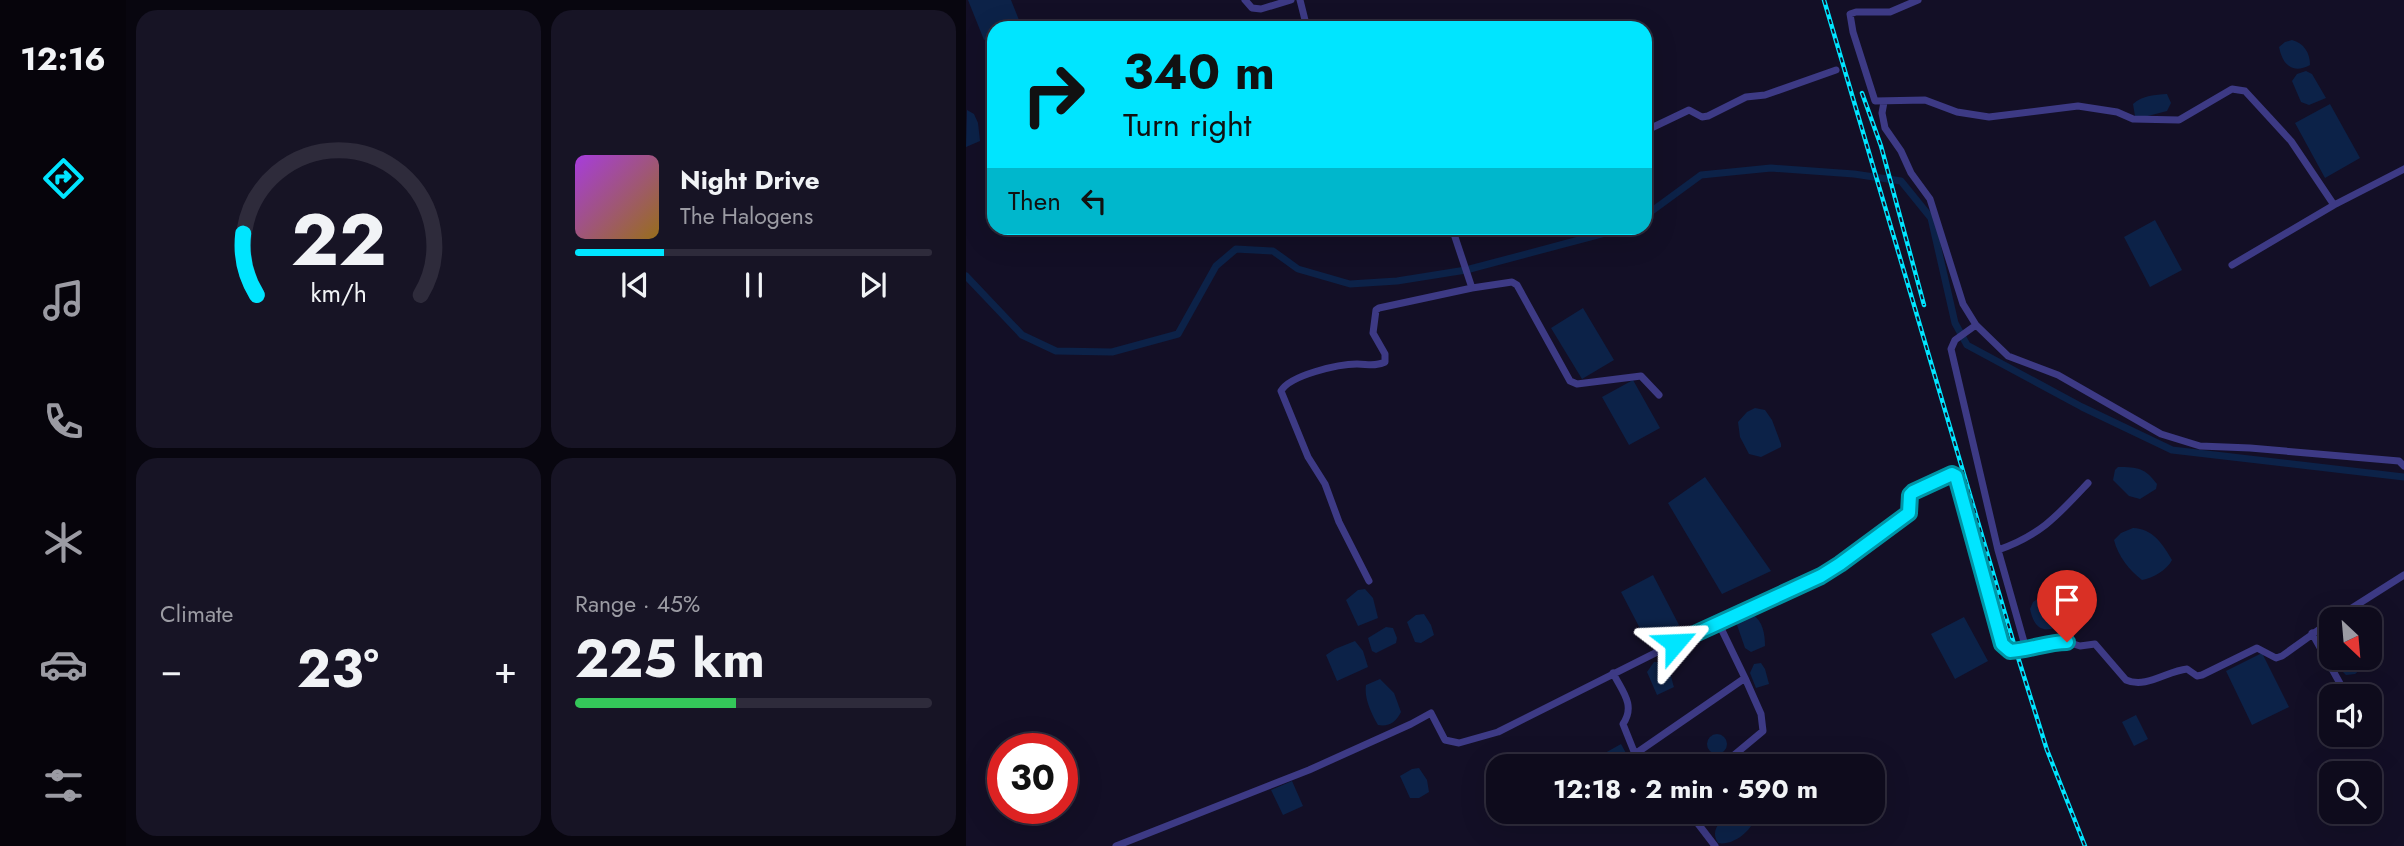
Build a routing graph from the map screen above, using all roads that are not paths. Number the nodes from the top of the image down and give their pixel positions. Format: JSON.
{"nodes":[{"id":1,"x":1245,"y":0,"type":"edge"},
{"id":2,"x":1291,"y":0,"type":"edge"},
{"id":3,"x":1300,"y":0,"type":"edge"},
{"id":4,"x":1918,"y":0,"type":"edge"},
{"id":5,"x":1305,"y":21,"type":"edge"},
{"id":6,"x":1836,"y":70,"type":"dead end"},
{"id":7,"x":1884,"y":102,"type":"junction"},
{"id":8,"x":1652,"y":128,"type":"edge"},
{"id":9,"x":2404,"y":169,"type":"edge"},
{"id":10,"x":2334,"y":205,"type":"junction"},
{"id":11,"x":1454,"y":235,"type":"edge"},
{"id":12,"x":2232,"y":265,"type":"dead end"},
{"id":13,"x":1471,"y":286,"type":"junction"},
{"id":14,"x":1976,"y":325,"type":"junction"},
{"id":15,"x":1659,"y":395,"type":"dead end"},
{"id":16,"x":2404,"y":466,"type":"edge"},
{"id":17,"x":2088,"y":483,"type":"dead end"},
{"id":18,"x":1998,"y":550,"type":"junction"},
{"id":19,"x":2404,"y":575,"type":"edge"},
{"id":20,"x":1369,"y":581,"type":"dead end"},
{"id":21,"x":2353,"y":607,"type":"edge"},
{"id":22,"x":1718,"y":622,"type":"junction"},
{"id":23,"x":2319,"y":628,"type":"edge"},
{"id":24,"x":2312,"y":633,"type":"junction"},
{"id":25,"x":2026,"y":649,"type":"junction"},
{"id":26,"x":1613,"y":673,"type":"junction"},
{"id":27,"x":1745,"y":678,"type":"junction"},
{"id":28,"x":2340,"y":684,"type":"edge"},
{"id":29,"x":1635,"y":754,"type":"joint"},
{"id":30,"x":1735,"y":754,"type":"edge"},
{"id":31,"x":1698,"y":824,"type":"edge"},
{"id":32,"x":1116,"y":846,"type":"edge"},
{"id":33,"x":1715,"y":846,"type":"edge"}],
"edges":[{"from":1,"to":2,"type":"street"},
{"from":3,"to":5,"type":"street"},
{"from":4,"to":7,"type":"street"},
{"from":6,"to":8,"type":"street"},
{"from":7,"to":10,"type":"street"},
{"from":7,"to":14,"type":"street"},
{"from":9,"to":10,"type":"street"},
{"from":10,"to":12,"type":"street"},
{"from":11,"to":13,"type":"street"},
{"from":13,"to":15,"type":"street"},
{"from":13,"to":20,"type":"street"},
{"from":14,"to":16,"type":"street"},
{"from":14,"to":18,"type":"street"},
{"from":17,"to":18,"type":"street"},
{"from":18,"to":25,"type":"street"},
{"from":19,"to":21,"type":"street"},
{"from":22,"to":25,"type":"street"},
{"from":22,"to":26,"type":"street"},
{"from":22,"to":27,"type":"street"},
{"from":23,"to":24,"type":"street"},
{"from":24,"to":25,"type":"street"},
{"from":24,"to":28,"type":"street"},
{"from":26,"to":29,"type":"street"},
{"from":26,"to":32,"type":"street"},
{"from":27,"to":29,"type":"street"},
{"from":27,"to":30,"type":"street"},
{"from":31,"to":33,"type":"street"}]}
